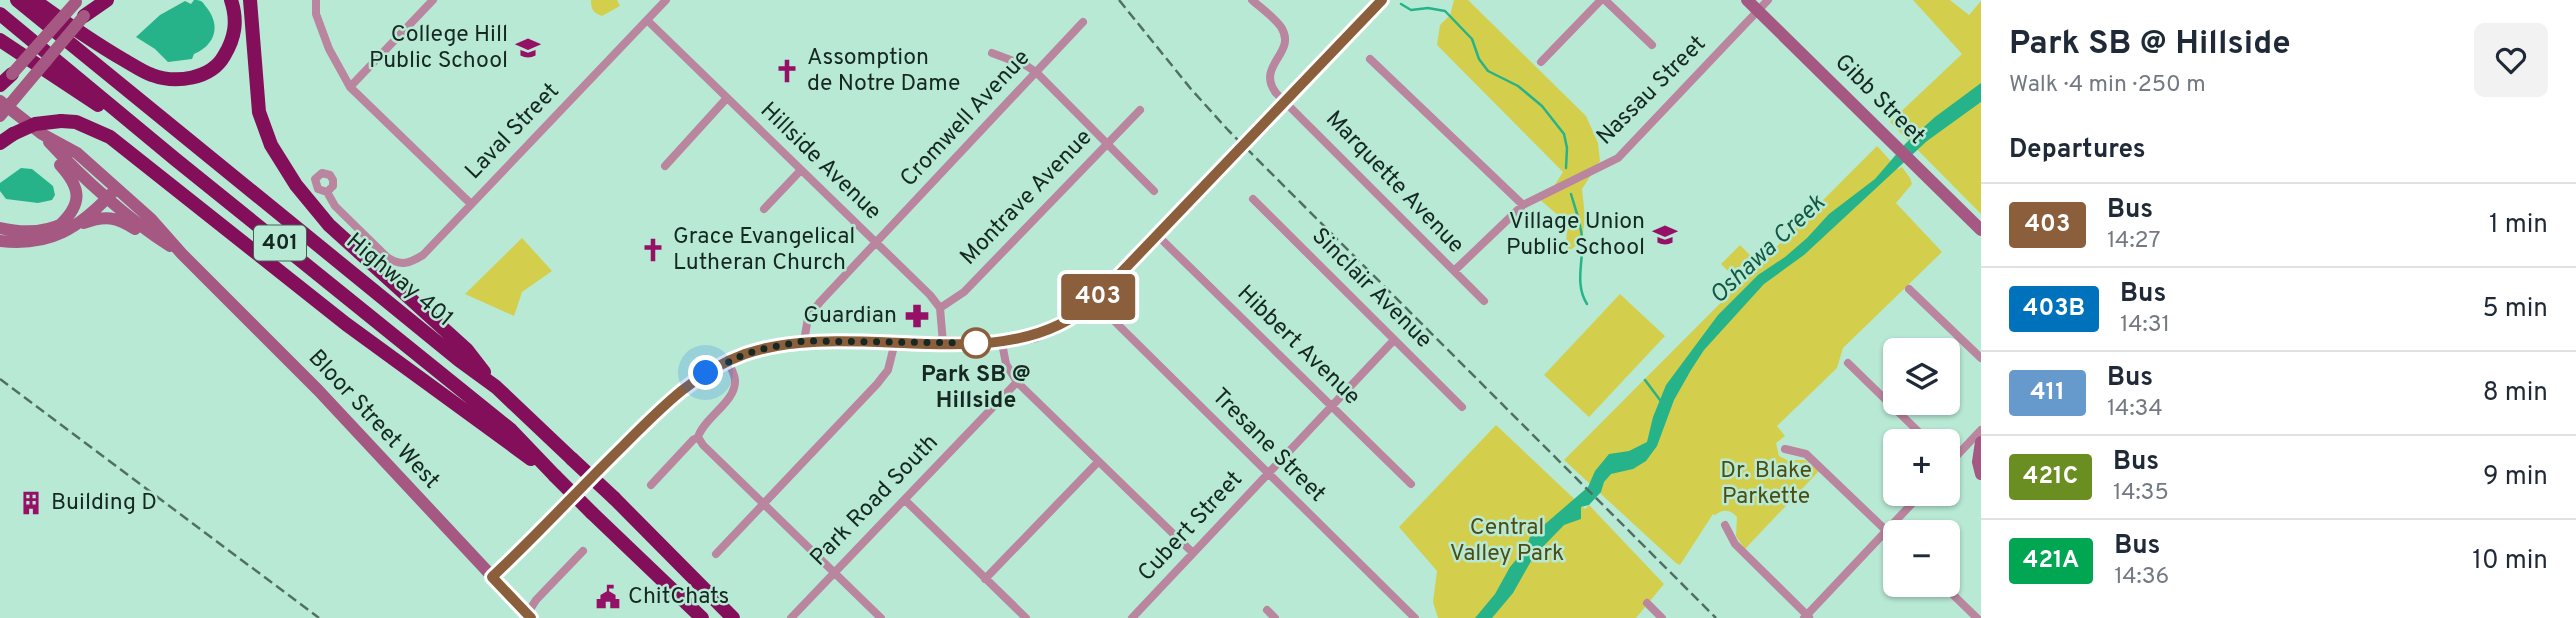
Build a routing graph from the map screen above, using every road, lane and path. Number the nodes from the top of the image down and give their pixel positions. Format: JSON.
{"nodes":[{"id":1,"x":17,"y":0,"type":"edge"},
{"id":2,"x":34,"y":0,"type":"edge"},
{"id":3,"x":99,"y":0,"type":"edge"},
{"id":4,"x":107,"y":0,"type":"edge"},
{"id":5,"x":231,"y":0,"type":"edge"},
{"id":6,"x":250,"y":0,"type":"edge"},
{"id":7,"x":316,"y":0,"type":"edge"},
{"id":8,"x":433,"y":0,"type":"edge"},
{"id":9,"x":666,"y":0,"type":"edge"},
{"id":10,"x":1252,"y":0,"type":"edge"},
{"id":11,"x":1382,"y":0,"type":"edge"},
{"id":12,"x":1603,"y":0,"type":"edge"},
{"id":13,"x":1747,"y":0,"type":"edge"},
{"id":14,"x":1768,"y":0,"type":"edge"},
{"id":15,"x":77,"y":1,"type":"edge"},
{"id":16,"x":1758,"y":10,"type":"junction"},
{"id":17,"x":0,"y":14,"type":"edge"},
{"id":18,"x":84,"y":16,"type":"junction"},
{"id":19,"x":647,"y":20,"type":"junction"},
{"id":20,"x":1083,"y":22,"type":"dead end"},
{"id":21,"x":0,"y":40,"type":"edge"},
{"id":22,"x":1652,"y":45,"type":"dead end"},
{"id":23,"x":992,"y":53,"type":"dead end"},
{"id":24,"x":1370,"y":59,"type":"dead end"},
{"id":25,"x":1541,"y":62,"type":"dead end"},
{"id":26,"x":1037,"y":73,"type":"junction"},
{"id":27,"x":12,"y":74,"type":"junction"},
{"id":28,"x":0,"y":85,"type":"edge"},
{"id":29,"x":350,"y":87,"type":"junction"},
{"id":30,"x":0,"y":91,"type":"edge"},
{"id":31,"x":726,"y":99,"type":"junction"},
{"id":32,"x":0,"y":101,"type":"edge"},
{"id":33,"x":1140,"y":110,"type":"dead end"},
{"id":34,"x":16,"y":114,"type":"junction"},
{"id":35,"x":0,"y":116,"type":"edge"},
{"id":36,"x":1107,"y":142,"type":"junction"},
{"id":37,"x":0,"y":143,"type":"edge"},
{"id":38,"x":175,"y":159,"type":"junction"},
{"id":39,"x":665,"y":166,"type":"dead end"},
{"id":40,"x":801,"y":170,"type":"junction"},
{"id":41,"x":110,"y":190,"type":"junction"},
{"id":42,"x":1154,"y":191,"type":"dead end"},
{"id":43,"x":327,"y":192,"type":"dead end"},
{"id":44,"x":1253,"y":199,"type":"dead end"},
{"id":45,"x":471,"y":204,"type":"junction"},
{"id":46,"x":1522,"y":205,"type":"junction"},
{"id":47,"x":764,"y":209,"type":"dead end"},
{"id":48,"x":60,"y":225,"type":"junction"},
{"id":49,"x":77,"y":225,"type":"junction"},
{"id":50,"x":0,"y":228,"type":"edge"},
{"id":51,"x":1981,"y":230,"type":"edge"},
{"id":52,"x":1157,"y":235,"type":"junction"},
{"id":53,"x":0,"y":241,"type":"edge"},
{"id":54,"x":876,"y":242,"type":"junction"},
{"id":55,"x":186,"y":258,"type":"junction"},
{"id":56,"x":1454,"y":271,"type":"junction"},
{"id":57,"x":1909,"y":289,"type":"dead end"},
{"id":58,"x":1094,"y":301,"type":"junction"},
{"id":59,"x":1484,"y":301,"type":"dead end"},
{"id":60,"x":940,"y":308,"type":"junction"},
{"id":61,"x":1394,"y":340,"type":"junction"},
{"id":62,"x":804,"y":341,"type":"junction"},
{"id":63,"x":895,"y":342,"type":"junction"},
{"id":64,"x":943,"y":343,"type":"junction"},
{"id":65,"x":1002,"y":343,"type":"junction"},
{"id":66,"x":1981,"y":358,"type":"edge"},
{"id":67,"x":728,"y":362,"type":"junction"},
{"id":68,"x":1848,"y":363,"type":"dead end"},
{"id":69,"x":1017,"y":382,"type":"junction"},
{"id":70,"x":496,"y":387,"type":"junction"},
{"id":71,"x":1331,"y":406,"type":"junction"},
{"id":72,"x":1462,"y":407,"type":"dead end"},
{"id":73,"x":1916,"y":429,"type":"edge"},
{"id":74,"x":1981,"y":430,"type":"edge"},
{"id":75,"x":698,"y":437,"type":"junction"},
{"id":76,"x":1981,"y":442,"type":"edge"},
{"id":77,"x":1785,"y":449,"type":"dead end"},
{"id":78,"x":1960,"y":451,"type":"edge"},
{"id":79,"x":1098,"y":462,"type":"junction"},
{"id":80,"x":1267,"y":474,"type":"junction"},
{"id":81,"x":1981,"y":474,"type":"edge"},
{"id":82,"x":555,"y":476,"type":"junction"},
{"id":83,"x":1411,"y":484,"type":"dead end"},
{"id":84,"x":650,"y":485,"type":"dead end"},
{"id":85,"x":905,"y":499,"type":"junction"},
{"id":86,"x":764,"y":505,"type":"junction"},
{"id":87,"x":1909,"y":506,"type":"edge"},
{"id":88,"x":1896,"y":520,"type":"edge"},
{"id":89,"x":1726,"y":524,"type":"dead end"},
{"id":90,"x":1883,"y":527,"type":"edge"},
{"id":91,"x":1883,"y":533,"type":"edge"},
{"id":92,"x":583,"y":551,"type":"dead end"},
{"id":93,"x":1193,"y":553,"type":"junction"},
{"id":94,"x":716,"y":554,"type":"dead end"},
{"id":95,"x":833,"y":574,"type":"junction"},
{"id":96,"x":492,"y":577,"type":"junction"},
{"id":97,"x":985,"y":579,"type":"junction"},
{"id":98,"x":1955,"y":597,"type":"edge"},
{"id":99,"x":1647,"y":603,"type":"dead end"},
{"id":100,"x":1267,"y":610,"type":"dead end"},
{"id":101,"x":529,"y":616,"type":"edge"},
{"id":102,"x":1807,"y":617,"type":"edge"},
{"id":103,"x":702,"y":618,"type":"edge"},
{"id":104,"x":733,"y":618,"type":"edge"},
{"id":105,"x":791,"y":618,"type":"edge"},
{"id":106,"x":881,"y":618,"type":"edge"},
{"id":107,"x":1026,"y":618,"type":"edge"},
{"id":108,"x":1132,"y":618,"type":"edge"},
{"id":109,"x":1275,"y":618,"type":"edge"},
{"id":110,"x":1415,"y":618,"type":"edge"},
{"id":111,"x":1662,"y":618,"type":"edge"},
{"id":112,"x":1977,"y":618,"type":"edge"}],
"edges":[{"from":1,"to":70,"type":"highway","name":"Highway 401","number":"401"},
{"from":2,"to":5,"type":"highway"},
{"from":3,"to":18,"type":"main road"},
{"from":4,"to":18,"type":"highway"},
{"from":6,"to":70,"type":"highway"},
{"from":7,"to":29,"type":"street"},
{"from":8,"to":29,"type":"street"},
{"from":9,"to":19,"type":"street","name":"Laval Street"},
{"from":10,"to":56,"type":"street","name":"Marquette Avenue"},
{"from":11,"to":52,"type":"main road","bridge":true},
{"from":12,"to":22,"type":"street"},
{"from":12,"to":25,"type":"street"},
{"from":13,"to":16,"type":"main road","name":"Gibb Street"},
{"from":14,"to":16,"type":"street","name":"Nassau Street"},
{"from":15,"to":27,"type":"main road","bridge":true},
{"from":16,"to":46,"type":"street","name":"Nassau Street"},
{"from":16,"to":51,"type":"main road","name":"Gibb Street"},
{"from":17,"to":38,"type":"highway","name":"Highway 401","number":"401"},
{"from":18,"to":35,"type":"main road","bridge":true},
{"from":19,"to":31,"type":"street","name":"Hillside Avenue"},
{"from":19,"to":45,"type":"street","name":"Laval Street"},
{"from":20,"to":26,"type":"street","name":"Cromwell Avenue"},
{"from":21,"to":38,"type":"highway"},
{"from":23,"to":26,"type":"street"},
{"from":24,"to":46,"type":"street"},
{"from":26,"to":36,"type":"street"},
{"from":26,"to":54,"type":"street","name":"Cromwell Avenue"},
{"from":27,"to":28,"type":"highway"},
{"from":27,"to":30,"type":"main road"},
{"from":29,"to":45,"type":"street"},
{"from":31,"to":39,"type":"street"},
{"from":31,"to":40,"type":"street","name":"Hillside Avenue"},
{"from":32,"to":34,"type":"main road","name":"Bloor Street West"},
{"from":33,"to":36,"type":"street","name":"Montrave Avenue"},
{"from":34,"to":41,"type":"main road","name":"Bloor Street West"},
{"from":34,"to":48,"type":"main road"},
{"from":36,"to":42,"type":"street"},
{"from":36,"to":60,"type":"street","name":"Montrave Avenue"},
{"from":37,"to":82,"type":"highway","bridge":true},
{"from":38,"to":82,"type":"highway","name":"Highway 401","number":"401"},
{"from":40,"to":47,"type":"street"},
{"from":40,"to":54,"type":"street","name":"Hillside Avenue"},
{"from":41,"to":48,"type":"main road"},
{"from":41,"to":49,"type":"main road"},
{"from":41,"to":55,"type":"main road","name":"Bloor Street West"},
{"from":43,"to":45,"type":"street","name":"Laval Street"},
{"from":44,"to":61,"type":"street","name":"Sinclair Avenue"},
{"from":46,"to":56,"type":"street","name":"Nassau Street"},
{"from":48,"to":50,"type":"main road"},
{"from":49,"to":53,"type":"main road"},
{"from":49,"to":55,"type":"main road"},
{"from":52,"to":58,"type":"main road"},
{"from":52,"to":71,"type":"street","name":"Hibbert Avenue"},
{"from":54,"to":60,"type":"street","name":"Hillside Avenue"},
{"from":54,"to":62,"type":"street","name":"Cromwell Avenue"},
{"from":55,"to":96,"type":"main road","name":"Bloor Street West"},
{"from":56,"to":59,"type":"street","name":"Marquette Avenue"},
{"from":57,"to":66,"type":"street"},
{"from":58,"to":65,"type":"main road"},
{"from":58,"to":80,"type":"street","name":"Tresane Street"},
{"from":60,"to":64,"type":"street"},
{"from":61,"to":71,"type":"street","name":"Cubert Street"},
{"from":61,"to":72,"type":"street","name":"Sinclair Avenue"},
{"from":62,"to":63,"type":"main road"},
{"from":62,"to":67,"type":"main road"},
{"from":63,"to":64,"type":"main road"},
{"from":63,"to":86,"type":"street"},
{"from":64,"to":65,"type":"main road"},
{"from":65,"to":69,"type":"street"},
{"from":67,"to":75,"type":"street"},
{"from":67,"to":96,"type":"main road"},
{"from":68,"to":73,"type":"street"},
{"from":69,"to":79,"type":"street"},
{"from":69,"to":85,"type":"street","name":"Park Road South"},
{"from":70,"to":104,"type":"highway","name":"Highway 401","number":"401","bridge":true},
{"from":71,"to":80,"type":"street","name":"Cubert Street"},
{"from":71,"to":83,"type":"street","name":"Hibbert Avenue"},
{"from":74,"to":78,"type":"street"},
{"from":75,"to":84,"type":"street"},
{"from":75,"to":86,"type":"street"},
{"from":76,"to":81,"type":"main road"},
{"from":77,"to":90,"type":"street"},
{"from":79,"to":93,"type":"street"},
{"from":79,"to":97,"type":"street"},
{"from":80,"to":93,"type":"street","name":"Cubert Street"},
{"from":80,"to":110,"type":"street","name":"Tresane Street"},
{"from":82,"to":103,"type":"highway","name":"Highway 401","number":"401","bridge":true},
{"from":85,"to":95,"type":"street","name":"Park Road South"},
{"from":85,"to":97,"type":"street"},
{"from":86,"to":94,"type":"street"},
{"from":86,"to":95,"type":"street"},
{"from":87,"to":88,"type":"street"},
{"from":89,"to":102,"type":"street"},
{"from":91,"to":102,"type":"street"},
{"from":92,"to":101,"type":"street"},
{"from":93,"to":108,"type":"street","name":"Cubert Street"},
{"from":95,"to":105,"type":"street","name":"Park Road South"},
{"from":95,"to":106,"type":"street"},
{"from":96,"to":101,"type":"main road","name":"Bloor Street West"},
{"from":97,"to":107,"type":"street"},
{"from":98,"to":112,"type":"street"},
{"from":99,"to":111,"type":"street"},
{"from":100,"to":109,"type":"street"}]}
